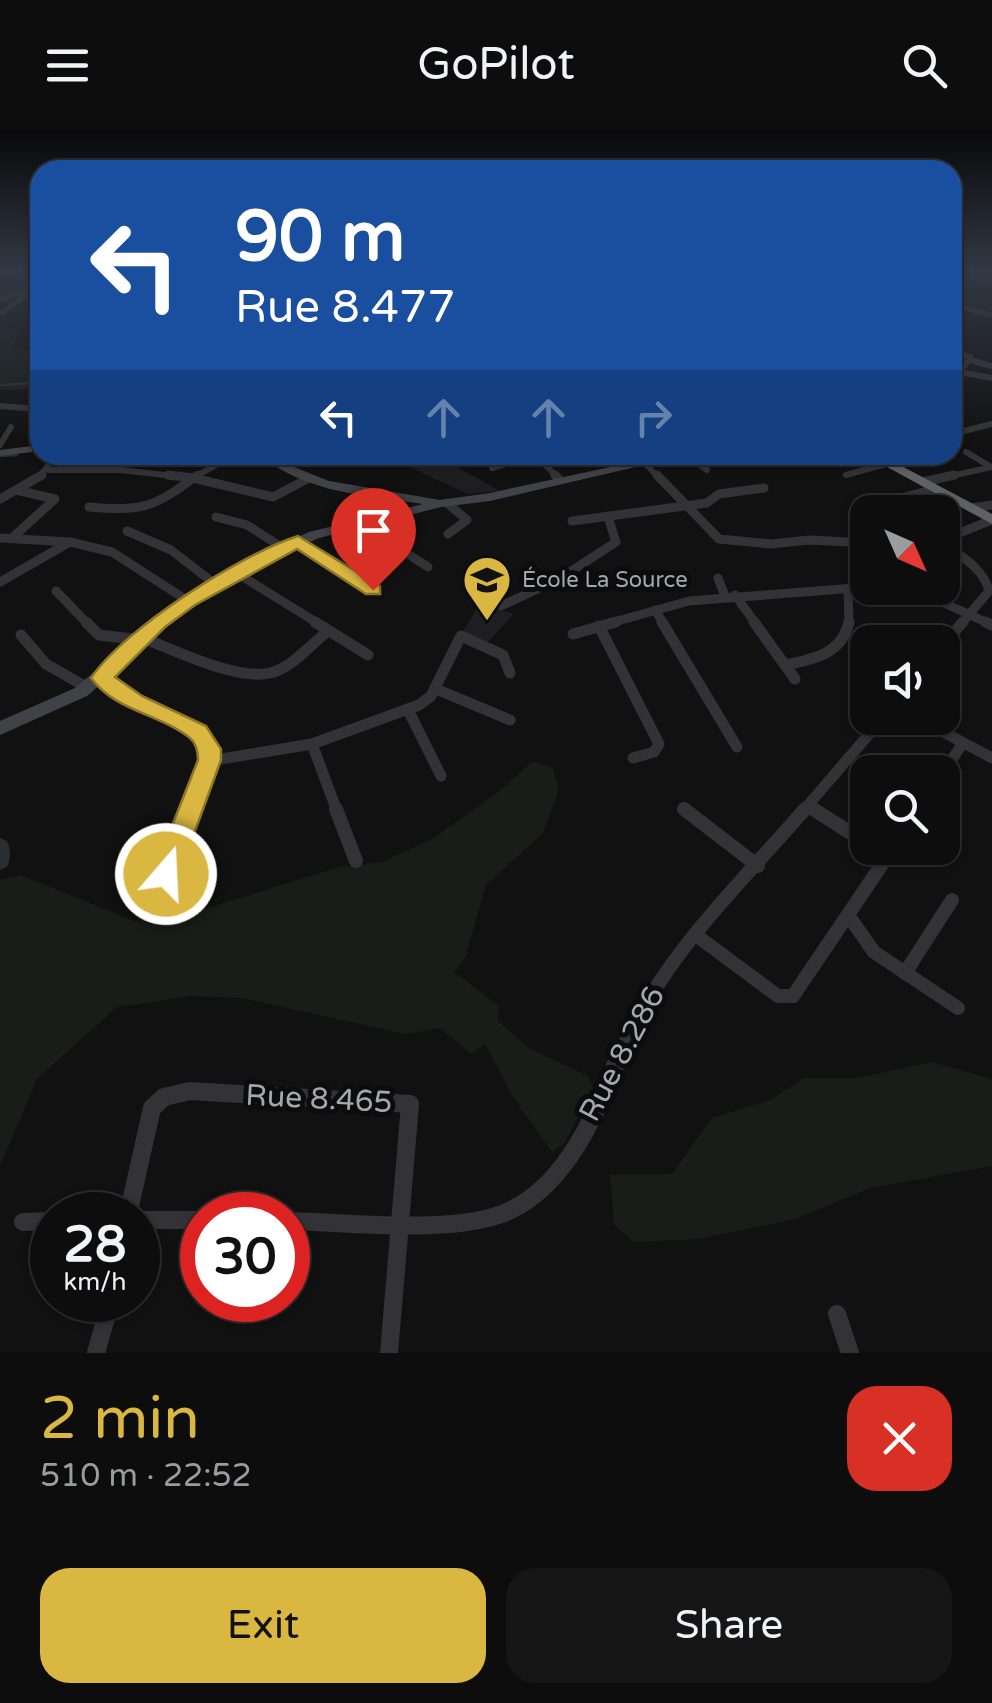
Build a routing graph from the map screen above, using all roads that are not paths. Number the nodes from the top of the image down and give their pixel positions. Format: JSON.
{"nodes":[{"id":1,"x":962,"y":354,"type":"edge"},
{"id":2,"x":971,"y":360,"type":"junction"},
{"id":3,"x":992,"y":366,"type":"edge"},
{"id":4,"x":962,"y":368,"type":"edge"},
{"id":5,"x":962,"y":375,"type":"edge"},
{"id":6,"x":992,"y":378,"type":"edge"},
{"id":7,"x":0,"y":406,"type":"edge"},
{"id":8,"x":30,"y":408,"type":"edge"},
{"id":9,"x":992,"y":424,"type":"edge"},
{"id":10,"x":12,"y":426,"type":"dead end"},
{"id":11,"x":962,"y":432,"type":"edge"},
{"id":12,"x":0,"y":446,"type":"edge"},
{"id":13,"x":30,"y":449,"type":"edge"},
{"id":14,"x":966,"y":452,"type":"dead end"},
{"id":15,"x":0,"y":453,"type":"edge"},
{"id":16,"x":51,"y":465,"type":"edge"},
{"id":17,"x":216,"y":465,"type":"edge"},
{"id":18,"x":280,"y":465,"type":"edge"},
{"id":19,"x":502,"y":465,"type":"edge"},
{"id":20,"x":546,"y":465,"type":"edge"},
{"id":21,"x":616,"y":465,"type":"edge"},
{"id":22,"x":647,"y":465,"type":"edge"},
{"id":23,"x":699,"y":465,"type":"edge"},
{"id":24,"x":865,"y":465,"type":"edge"},
{"id":25,"x":890,"y":465,"type":"edge"},
{"id":26,"x":992,"y":467,"type":"edge"},
{"id":27,"x":492,"y":468,"type":"dead end"},
{"id":28,"x":48,"y":470,"type":"junction"},
{"id":29,"x":707,"y":470,"type":"dead end"},
{"id":30,"x":846,"y":475,"type":"dead end"},
{"id":31,"x":193,"y":478,"type":"junction"},
{"id":32,"x":309,"y":478,"type":"junction"},
{"id":33,"x":559,"y":479,"type":"junction"},
{"id":34,"x":927,"y":486,"type":"junction"},
{"id":35,"x":764,"y":488,"type":"dead end"},
{"id":36,"x":16,"y":490,"type":"junction"},
{"id":37,"x":901,"y":495,"type":"edge"},
{"id":38,"x":0,"y":499,"type":"edge"},
{"id":39,"x":444,"y":503,"type":"junction"},
{"id":40,"x":992,"y":505,"type":"edge"},
{"id":41,"x":89,"y":506,"type":"dead end"},
{"id":42,"x":689,"y":506,"type":"junction"},
{"id":43,"x":971,"y":508,"type":"junction"},
{"id":44,"x":216,"y":517,"type":"dead end"},
{"id":45,"x":608,"y":517,"type":"junction"},
{"id":46,"x":992,"y":519,"type":"edge"},
{"id":47,"x":572,"y":521,"type":"dead end"},
{"id":48,"x":359,"y":522,"type":"junction"},
{"id":49,"x":127,"y":531,"type":"dead end"},
{"id":50,"x":960,"y":533,"type":"edge"},
{"id":51,"x":448,"y":534,"type":"dead end"},
{"id":52,"x":6,"y":538,"type":"edge"},
{"id":53,"x":70,"y":542,"type":"junction"},
{"id":54,"x":850,"y":542,"type":"edge"},
{"id":55,"x":290,"y":545,"type":"junction"},
{"id":56,"x":960,"y":555,"type":"edge"},
{"id":57,"x":428,"y":566,"type":"dead end"},
{"id":58,"x":235,"y":572,"type":"junction"},
{"id":59,"x":718,"y":578,"type":"dead end"},
{"id":60,"x":0,"y":582,"type":"edge"},
{"id":61,"x":215,"y":584,"type":"junction"},
{"id":62,"x":848,"y":588,"type":"joint"},
{"id":63,"x":373,"y":590,"type":"dead end"},
{"id":64,"x":56,"y":591,"type":"dead end"},
{"id":65,"x":730,"y":595,"type":"junction"},
{"id":66,"x":188,"y":601,"type":"junction"},
{"id":67,"x":949,"y":605,"type":"edge"},
{"id":68,"x":500,"y":606,"type":"dead end"},
{"id":69,"x":655,"y":610,"type":"junction"},
{"id":70,"x":969,"y":614,"type":"junction"},
{"id":71,"x":960,"y":625,"type":"edge"},
{"id":72,"x":992,"y":625,"type":"edge"},
{"id":73,"x":599,"y":626,"type":"junction"},
{"id":74,"x":327,"y":632,"type":"junction"},
{"id":75,"x":573,"y":634,"type":"dead end"},
{"id":76,"x":21,"y":635,"type":"dead end"},
{"id":77,"x":142,"y":639,"type":"junction"},
{"id":78,"x":368,"y":656,"type":"dead end"},
{"id":79,"x":785,"y":664,"type":"junction"},
{"id":80,"x":510,"y":673,"type":"dead end"},
{"id":81,"x":795,"y":679,"type":"dead end"},
{"id":82,"x":95,"y":683,"type":"junction"},
{"id":83,"x":436,"y":688,"type":"junction"},
{"id":84,"x":408,"y":710,"type":"junction"},
{"id":85,"x":510,"y":720,"type":"dead end"},
{"id":86,"x":1,"y":726,"type":"edge"},
{"id":87,"x":869,"y":735,"type":"edge"},
{"id":88,"x":948,"y":735,"type":"edge"},
{"id":89,"x":963,"y":743,"type":"junction"},
{"id":90,"x":312,"y":744,"type":"junction"},
{"id":91,"x":736,"y":747,"type":"dead end"},
{"id":92,"x":955,"y":755,"type":"edge"},
{"id":93,"x":633,"y":758,"type":"dead end"},
{"id":94,"x":992,"y":758,"type":"edge"},
{"id":95,"x":210,"y":760,"type":"junction"},
{"id":96,"x":442,"y":776,"type":"dead end"},
{"id":97,"x":809,"y":806,"type":"junction"},
{"id":98,"x":684,"y":809,"type":"dead end"},
{"id":99,"x":850,"y":831,"type":"edge"},
{"id":100,"x":356,"y":862,"type":"dead end"},
{"id":101,"x":872,"y":865,"type":"edge"},
{"id":102,"x":758,"y":866,"type":"junction"},
{"id":103,"x":166,"y":874,"type":"dead end"},
{"id":104,"x":952,"y":900,"type":"dead end"},
{"id":105,"x":848,"y":915,"type":"junction"},
{"id":106,"x":698,"y":936,"type":"junction"},
{"id":107,"x":905,"y":972,"type":"junction"},
{"id":108,"x":958,"y":1008,"type":"dead end"},
{"id":109,"x":133,"y":1192,"type":"edge"},
{"id":110,"x":310,"y":1221,"type":"edge"},
{"id":111,"x":23,"y":1222,"type":"dead end"},
{"id":112,"x":30,"y":1222,"type":"edge"},
{"id":113,"x":401,"y":1222,"type":"junction"},
{"id":114,"x":837,"y":1314,"type":"dead end"},
{"id":115,"x":105,"y":1322,"type":"edge"},
{"id":116,"x":96,"y":1353,"type":"edge"},
{"id":117,"x":389,"y":1353,"type":"edge"},
{"id":118,"x":850,"y":1353,"type":"edge"}],
"edges":[{"from":1,"to":2,"type":"street"},
{"from":2,"to":3,"type":"street"},
{"from":2,"to":4,"type":"street"},
{"from":5,"to":6,"type":"street"},
{"from":7,"to":8,"type":"street"},
{"from":9,"to":11,"type":"street"},
{"from":10,"to":12,"type":"street"},
{"from":13,"to":15,"type":"street"},
{"from":14,"to":26,"type":"street"},
{"from":16,"to":28,"type":"street"},
{"from":17,"to":31,"type":"street"},
{"from":18,"to":32,"type":"street"},
{"from":19,"to":27,"type":"street"},
{"from":20,"to":33,"type":"street"},
{"from":21,"to":33,"type":"street"},
{"from":22,"to":42,"type":"street"},
{"from":23,"to":29,"type":"street"},
{"from":24,"to":30,"type":"street"},
{"from":25,"to":34,"type":"highway"},
{"from":26,"to":34,"type":"street"},
{"from":28,"to":31,"type":"street"},
{"from":28,"to":36,"type":"street"},
{"from":31,"to":32,"type":"street"},
{"from":31,"to":41,"type":"street"},
{"from":32,"to":39,"type":"street"},
{"from":33,"to":39,"type":"street"},
{"from":34,"to":37,"type":"street"},
{"from":34,"to":43,"type":"highway"},
{"from":34,"to":46,"type":"highway"},
{"from":35,"to":42,"type":"street"},
{"from":36,"to":38,"type":"street"},
{"from":36,"to":52,"type":"street"},
{"from":39,"to":48,"type":"street"},
{"from":39,"to":51,"type":"street"},
{"from":40,"to":43,"type":"street"},
{"from":42,"to":45,"type":"street"},
{"from":42,"to":54,"type":"street"},
{"from":43,"to":46,"type":"highway"},
{"from":44,"to":55,"type":"street"},
{"from":45,"to":47,"type":"street"},
{"from":45,"to":68,"type":"street"},
{"from":46,"to":50,"type":"street"},
{"from":48,"to":55,"type":"street"},
{"from":48,"to":57,"type":"street"},
{"from":49,"to":61,"type":"street"},
{"from":52,"to":53,"type":"street"},
{"from":53,"to":60,"type":"street"},
{"from":53,"to":66,"type":"street"},
{"from":55,"to":58,"type":"street"},
{"from":55,"to":63,"type":"street"},
{"from":56,"to":70,"type":"street"},
{"from":58,"to":61,"type":"street"},
{"from":58,"to":74,"type":"street"},
{"from":59,"to":65,"type":"street"},
{"from":61,"to":66,"type":"street"},
{"from":62,"to":65,"type":"street"},
{"from":62,"to":79,"type":"street"},
{"from":64,"to":77,"type":"street"},
{"from":65,"to":69,"type":"street"},
{"from":65,"to":79,"type":"street"},
{"from":66,"to":77,"type":"street"},
{"from":67,"to":70,"type":"street"},
{"from":69,"to":73,"type":"street"},
{"from":69,"to":91,"type":"street"},
{"from":70,"to":71,"type":"street"},
{"from":70,"to":72,"type":"street"},
{"from":73,"to":75,"type":"street"},
{"from":73,"to":93,"type":"street"},
{"from":74,"to":77,"type":"street"},
{"from":74,"to":78,"type":"street"},
{"from":76,"to":82,"type":"street"},
{"from":77,"to":82,"type":"street"},
{"from":79,"to":81,"type":"street"},
{"from":80,"to":83,"type":"street"},
{"from":82,"to":86,"type":"street"},
{"from":82,"to":95,"type":"street"},
{"from":83,"to":84,"type":"street"},
{"from":83,"to":85,"type":"street"},
{"from":84,"to":90,"type":"street"},
{"from":84,"to":96,"type":"street"},
{"from":87,"to":97,"type":"street","name":"Rue 8.286"},
{"from":88,"to":89,"type":"street"},
{"from":89,"to":92,"type":"street"},
{"from":89,"to":94,"type":"street"},
{"from":90,"to":95,"type":"street"},
{"from":90,"to":100,"type":"street"},
{"from":95,"to":103,"type":"street"},
{"from":97,"to":99,"type":"street"},
{"from":97,"to":102,"type":"street","name":"Rue 8.286"},
{"from":98,"to":102,"type":"street"},
{"from":101,"to":105,"type":"street"},
{"from":102,"to":106,"type":"street","name":"Rue 8.286"},
{"from":104,"to":107,"type":"street"},
{"from":105,"to":106,"type":"street"},
{"from":105,"to":107,"type":"street"},
{"from":106,"to":113,"type":"street","name":"Rue 8.286"},
{"from":107,"to":108,"type":"street"},
{"from":109,"to":113,"type":"street","name":"Rue 8.465"},
{"from":110,"to":113,"type":"street","name":"Rue 8.286"},
{"from":111,"to":112,"type":"street"},
{"from":113,"to":117,"type":"street","name":"Rue 8.465"},
{"from":114,"to":118,"type":"street"},
{"from":115,"to":116,"type":"street"}]}
